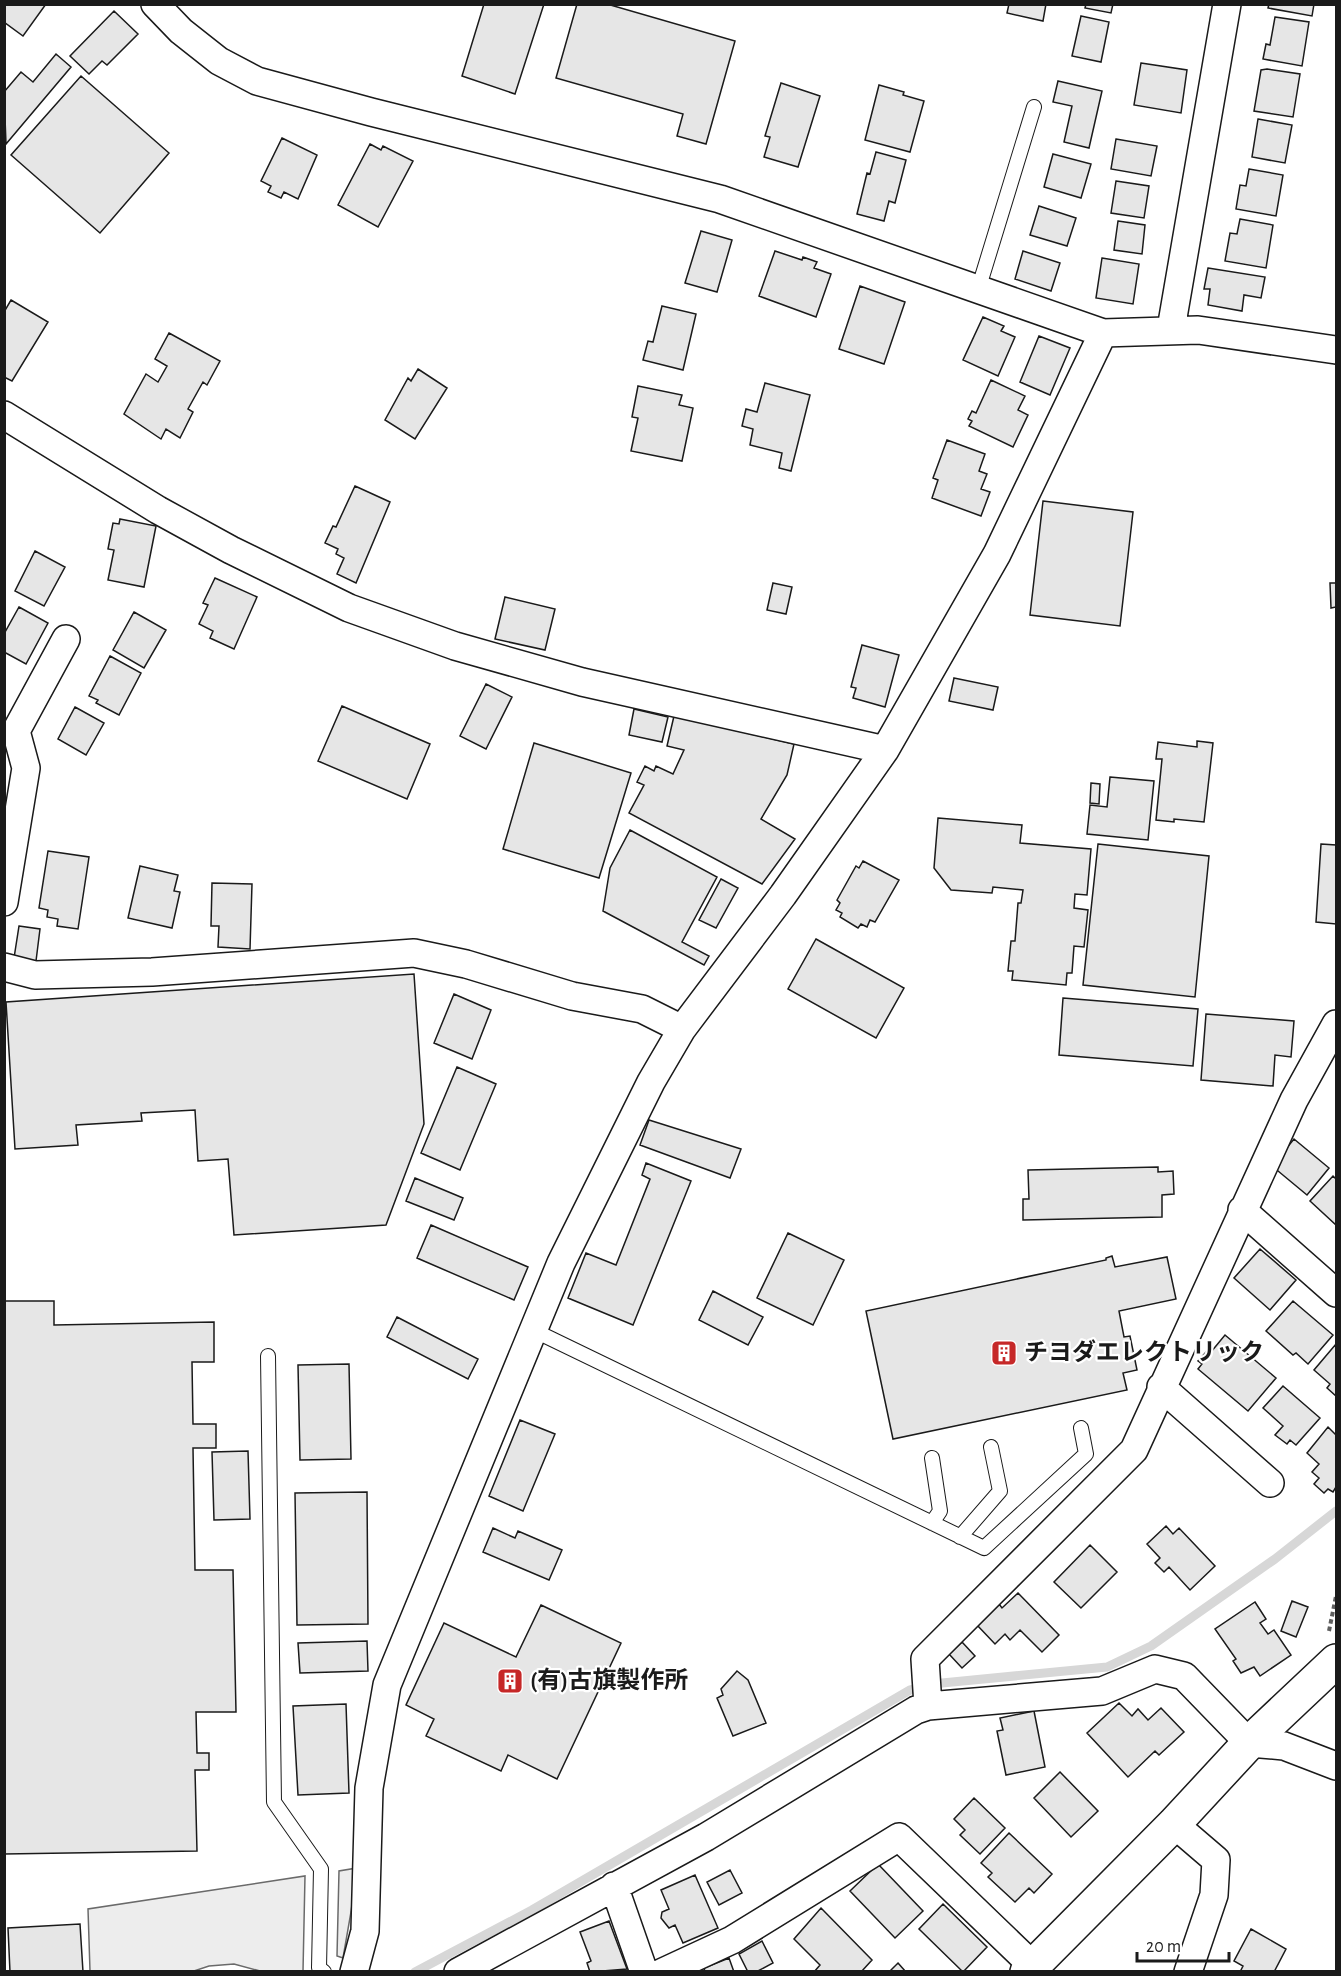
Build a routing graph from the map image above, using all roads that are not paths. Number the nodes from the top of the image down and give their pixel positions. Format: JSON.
{"nodes":[{"id":1,"x":154,"y":4,"type":"edge"},
{"id":2,"x":1227,"y":4,"type":"edge"},
{"id":3,"x":1034,"y":107,"type":"dead end"},
{"id":4,"x":978,"y":290,"type":"junction"},
{"id":5,"x":1171,"y":329,"type":"junction"},
{"id":6,"x":1103,"y":333,"type":"junction"},
{"id":7,"x":1336,"y":350,"type":"edge"},
{"id":8,"x":4,"y":415,"type":"edge"},
{"id":9,"x":66,"y":639,"type":"dead end"},
{"id":10,"x":885,"y":750,"type":"junction"},
{"id":11,"x":4,"y":903,"type":"edge"},
{"id":12,"x":4,"y":967,"type":"edge"},
{"id":13,"x":1336,"y":1024,"type":"edge"},
{"id":14,"x":682,"y":1029,"type":"junction"},
{"id":15,"x":1242,"y":1210,"type":"junction"},
{"id":16,"x":1336,"y":1293,"type":"edge"},
{"id":17,"x":533,"y":1330,"type":"junction"},
{"id":18,"x":268,"y":1356,"type":"dead end"},
{"id":19,"x":1161,"y":1387,"type":"junction"},
{"id":20,"x":1081,"y":1428,"type":"dead end"},
{"id":21,"x":991,"y":1447,"type":"dead end"},
{"id":22,"x":932,"y":1458,"type":"dead end"},
{"id":23,"x":1270,"y":1482,"type":"dead end"},
{"id":24,"x":932,"y":1523,"type":"junction"},
{"id":25,"x":960,"y":1537,"type":"junction"},
{"id":26,"x":1336,"y":1661,"type":"edge"},
{"id":27,"x":926,"y":1692,"type":"junction"},
{"id":28,"x":1249,"y":1743,"type":"junction"},
{"id":29,"x":1336,"y":1766,"type":"edge"},
{"id":30,"x":1173,"y":1824,"type":"junction"},
{"id":31,"x":614,"y":1886,"type":"junction"},
{"id":32,"x":1030,"y":1969,"type":"edge"},
{"id":33,"x":324,"y":1971,"type":"edge"},
{"id":34,"x":354,"y":1971,"type":"edge"},
{"id":35,"x":458,"y":1971,"type":"edge"},
{"id":36,"x":644,"y":1971,"type":"edge"},
{"id":37,"x":663,"y":1971,"type":"edge"},
{"id":38,"x":1188,"y":1971,"type":"edge"}],
"edges":[{"from":1,"to":4,"type":"street"},
{"from":2,"to":5,"type":"street"},
{"from":3,"to":4,"type":"lane"},
{"from":4,"to":6,"type":"street"},
{"from":5,"to":6,"type":"street"},
{"from":5,"to":7,"type":"street"},
{"from":6,"to":10,"type":"street"},
{"from":8,"to":10,"type":"street"},
{"from":9,"to":11,"type":"street"},
{"from":10,"to":14,"type":"street"},
{"from":12,"to":14,"type":"street"},
{"from":13,"to":15,"type":"street"},
{"from":14,"to":17,"type":"street"},
{"from":15,"to":16,"type":"street"},
{"from":15,"to":19,"type":"street"},
{"from":17,"to":24,"type":"lane"},
{"from":17,"to":34,"type":"street"},
{"from":18,"to":33,"type":"lane"},
{"from":19,"to":23,"type":"street"},
{"from":19,"to":27,"type":"street"},
{"from":20,"to":25,"type":"lane"},
{"from":21,"to":25,"type":"lane"},
{"from":22,"to":24,"type":"lane"},
{"from":24,"to":25,"type":"lane"},
{"from":26,"to":28,"type":"street"},
{"from":27,"to":28,"type":"street"},
{"from":27,"to":31,"type":"street"},
{"from":28,"to":29,"type":"street"},
{"from":28,"to":30,"type":"street"},
{"from":30,"to":32,"type":"street"},
{"from":30,"to":38,"type":"street"},
{"from":31,"to":35,"type":"street"},
{"from":31,"to":36,"type":"street"},
{"from":32,"to":37,"type":"street"}]}
